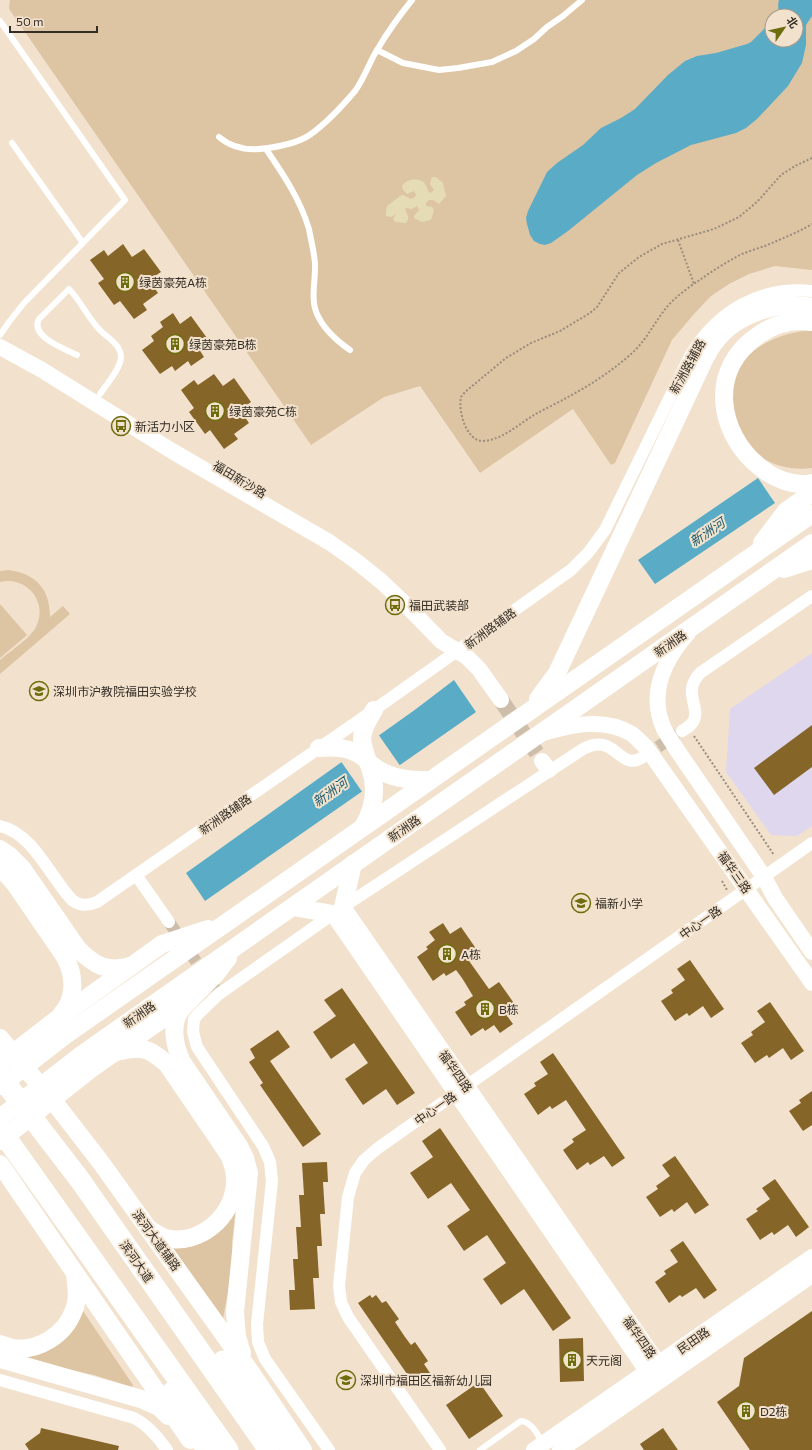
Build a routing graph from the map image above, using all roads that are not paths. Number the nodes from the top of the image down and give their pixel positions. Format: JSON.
{"nodes":[{"id":1,"x":412,"y":0,"type":"edge"},
{"id":2,"x":582,"y":0,"type":"edge"},
{"id":3,"x":0,"y":21,"type":"edge"},
{"id":4,"x":377,"y":50,"type":"junction"},
{"id":5,"x":219,"y":137,"type":"dead end"},
{"id":6,"x":12,"y":143,"type":"dead end"},
{"id":7,"x":266,"y":149,"type":"junction"},
{"id":8,"x":83,"y":243,"type":"junction"},
{"id":9,"x":812,"y":291,"type":"edge"},
{"id":10,"x":812,"y":307,"type":"edge"},
{"id":11,"x":812,"y":322,"type":"edge"},
{"id":12,"x":0,"y":335,"type":"edge"},
{"id":13,"x":0,"y":347,"type":"edge"},
{"id":14,"x":350,"y":350,"type":"dead end"},
{"id":15,"x":76,"y":355,"type":"dead end"},
{"id":16,"x":100,"y":394,"type":"junction"},
{"id":17,"x":812,"y":483,"type":"edge"},
{"id":18,"x":812,"y":493,"type":"edge"},
{"id":19,"x":812,"y":514,"type":"edge"},
{"id":20,"x":812,"y":543,"type":"edge"},
{"id":21,"x":752,"y":556,"type":"junction"},
{"id":22,"x":812,"y":560,"type":"edge"},
{"id":23,"x":766,"y":575,"type":"junction"},
{"id":24,"x":812,"y":596,"type":"edge"},
{"id":25,"x":697,"y":623,"type":"junction"},
{"id":26,"x":459,"y":651,"type":"junction"},
{"id":27,"x":501,"y":700,"type":"tunnel mouth"},
{"id":28,"x":374,"y":710,"type":"junction"},
{"id":29,"x":520,"y":718,"type":"junction"},
{"id":30,"x":685,"y":729,"type":"tunnel mouth"},
{"id":31,"x":538,"y":735,"type":"junction"},
{"id":32,"x":319,"y":748,"type":"junction"},
{"id":33,"x":650,"y":759,"type":"junction"},
{"id":34,"x":368,"y":762,"type":"junction"},
{"id":35,"x":431,"y":780,"type":"junction"},
{"id":36,"x":0,"y":826,"type":"edge"},
{"id":37,"x":363,"y":828,"type":"junction"},
{"id":38,"x":812,"y":843,"type":"edge"},
{"id":39,"x":0,"y":849,"type":"edge"},
{"id":40,"x":353,"y":864,"type":"junction"},
{"id":41,"x":0,"y":867,"type":"edge"},
{"id":42,"x":136,"y":875,"type":"junction"},
{"id":43,"x":764,"y":877,"type":"junction"},
{"id":44,"x":746,"y":890,"type":"junction"},
{"id":45,"x":292,"y":906,"type":"junction"},
{"id":46,"x":338,"y":911,"type":"junction"},
{"id":47,"x":169,"y":922,"type":"tunnel mouth"},
{"id":48,"x":225,"y":924,"type":"junction"},
{"id":49,"x":240,"y":944,"type":"junction"},
{"id":50,"x":812,"y":952,"type":"edge"},
{"id":51,"x":131,"y":966,"type":"junction"},
{"id":52,"x":812,"y":983,"type":"edge"},
{"id":53,"x":191,"y":999,"type":"junction"},
{"id":54,"x":56,"y":1020,"type":"junction"},
{"id":55,"x":0,"y":1038,"type":"edge"},
{"id":56,"x":116,"y":1052,"type":"junction"},
{"id":57,"x":86,"y":1062,"type":"junction"},
{"id":58,"x":0,"y":1063,"type":"edge"},
{"id":59,"x":0,"y":1076,"type":"edge"},
{"id":60,"x":0,"y":1086,"type":"edge"},
{"id":61,"x":461,"y":1090,"type":"junction"},
{"id":62,"x":0,"y":1118,"type":"edge"},
{"id":63,"x":0,"y":1129,"type":"edge"},
{"id":64,"x":0,"y":1141,"type":"edge"},
{"id":65,"x":0,"y":1164,"type":"edge"},
{"id":66,"x":149,"y":1229,"type":"junction"},
{"id":67,"x":90,"y":1256,"type":"junction"},
{"id":68,"x":812,"y":1257,"type":"edge"},
{"id":69,"x":136,"y":1260,"type":"junction"},
{"id":70,"x":74,"y":1272,"type":"junction"},
{"id":71,"x":812,"y":1275,"type":"edge"},
{"id":72,"x":0,"y":1344,"type":"edge"},
{"id":73,"x":0,"y":1359,"type":"edge"},
{"id":74,"x":653,"y":1367,"type":"junction"},
{"id":75,"x":252,"y":1374,"type":"junction"},
{"id":76,"x":662,"y":1379,"type":"junction"},
{"id":77,"x":0,"y":1380,"type":"edge"},
{"id":78,"x":539,"y":1447,"type":"edge"},
{"id":79,"x":167,"y":1450,"type":"edge"},
{"id":80,"x":200,"y":1450,"type":"edge"},
{"id":81,"x":228,"y":1450,"type":"edge"},
{"id":82,"x":269,"y":1450,"type":"edge"},
{"id":83,"x":294,"y":1450,"type":"edge"},
{"id":84,"x":303,"y":1450,"type":"edge"},
{"id":85,"x":329,"y":1450,"type":"edge"},
{"id":86,"x":440,"y":1450,"type":"edge"},
{"id":87,"x":480,"y":1450,"type":"edge"},
{"id":88,"x":560,"y":1450,"type":"edge"}],
"edges":[{"from":1,"to":4,"type":"lane"},
{"from":2,"to":4,"type":"lane"},
{"from":3,"to":8,"type":"lane"},
{"from":4,"to":7,"type":"lane"},
{"from":5,"to":7,"type":"lane"},
{"from":6,"to":8,"type":"lane"},
{"from":7,"to":14,"type":"lane"},
{"from":8,"to":12,"type":"lane"},
{"from":9,"to":26,"type":"street","name":"新洲路辅路"},
{"from":10,"to":29,"type":"main road"},
{"from":11,"to":17,"type":"main road"},
{"from":12,"to":16,"type":"street","name":"福田新沙路"},
{"from":13,"to":26,"type":"street","name":"福田新沙路"},
{"from":15,"to":16,"type":"lane"},
{"from":16,"to":26,"type":"street","name":"福田新沙路"},
{"from":18,"to":21,"type":"main road"},
{"from":19,"to":21,"type":"main road","name":"新洲路"},
{"from":20,"to":23,"type":"main road","name":"新洲路"},
{"from":21,"to":29,"type":"main road","name":"新洲路"},
{"from":22,"to":23,"type":"main road"},
{"from":23,"to":25,"type":"main road","name":"新洲路"},
{"from":24,"to":30,"type":"street"},
{"from":25,"to":31,"type":"main road","name":"新洲路"},
{"from":25,"to":43,"type":"street","name":"福华三路"},
{"from":26,"to":27,"type":"street","name":"福田新沙路"},
{"from":26,"to":28,"type":"street","name":"新洲路辅路"},
{"from":28,"to":32,"type":"street","name":"新洲路辅路"},
{"from":28,"to":34,"type":"main road"},
{"from":29,"to":35,"type":"main road","name":"新洲路"},
{"from":31,"to":33,"type":"street","name":"福华三路"},
{"from":31,"to":40,"type":"main road","name":"新洲路"},
{"from":32,"to":34,"type":"main road"},
{"from":32,"to":42,"type":"street","name":"新洲路辅路"},
{"from":33,"to":44,"type":"street","name":"福华三路"},
{"from":33,"to":46,"type":"street"},
{"from":34,"to":35,"type":"main road"},
{"from":34,"to":37,"type":"main road"},
{"from":35,"to":37,"type":"main road","name":"新洲路"},
{"from":36,"to":42,"type":"street","name":"新洲路辅路"},
{"from":37,"to":48,"type":"main road","name":"新洲路"},
{"from":38,"to":43,"type":"street","name":"中心一路"},
{"from":39,"to":51,"type":"main road"},
{"from":40,"to":45,"type":"main road","name":"新洲路"},
{"from":40,"to":46,"type":"main road"},
{"from":41,"to":54,"type":"main road"},
{"from":42,"to":47,"type":"street"},
{"from":43,"to":44,"type":"street","name":"中心一路"},
{"from":43,"to":50,"type":"street","name":"福华三路"},
{"from":44,"to":52,"type":"street","name":"福华三路"},
{"from":44,"to":61,"type":"street","name":"中心一路"},
{"from":45,"to":46,"type":"main road"},
{"from":45,"to":49,"type":"main road","name":"新洲路"},
{"from":46,"to":61,"type":"street","name":"福华四路"},
{"from":46,"to":85,"type":"street"},
{"from":48,"to":51,"type":"main road"},
{"from":48,"to":60,"type":"main road","name":"新洲路"},
{"from":49,"to":53,"type":"main road"},
{"from":49,"to":57,"type":"main road","name":"新洲路"},
{"from":51,"to":54,"type":"main road"},
{"from":53,"to":56,"type":"main road"},
{"from":53,"to":75,"type":"main road"},
{"from":54,"to":58,"type":"main road"},
{"from":55,"to":66,"type":"main road","name":"滨河大道辅路"},
{"from":56,"to":57,"type":"main road"},
{"from":56,"to":66,"type":"main road"},
{"from":57,"to":62,"type":"main road","name":"新洲路"},
{"from":57,"to":64,"type":"main road"},
{"from":59,"to":69,"type":"highway","name":"滨河大道"},
{"from":61,"to":74,"type":"street","name":"福华四路"},
{"from":61,"to":86,"type":"street","name":"中心一路"},
{"from":63,"to":67,"type":"highway"},
{"from":65,"to":70,"type":"main road"},
{"from":66,"to":75,"type":"main road","name":"滨河大道辅路"},
{"from":67,"to":80,"type":"highway"},
{"from":67,"to":81,"type":"highway"},
{"from":68,"to":74,"type":"street","name":"民田路"},
{"from":69,"to":82,"type":"highway","name":"滨河大道"},
{"from":69,"to":83,"type":"highway"},
{"from":70,"to":72,"type":"main road"},
{"from":70,"to":80,"type":"main road"},
{"from":71,"to":76,"type":"street","name":"民田路"},
{"from":73,"to":80,"type":"main road"},
{"from":74,"to":76,"type":"street","name":"福华四路"},
{"from":74,"to":78,"type":"street","name":"民田路"},
{"from":75,"to":84,"type":"main road","name":"滨河大道辅路"},
{"from":76,"to":88,"type":"street","name":"民田路"},
{"from":77,"to":79,"type":"street"},
{"from":78,"to":87,"type":"lane"}]}
